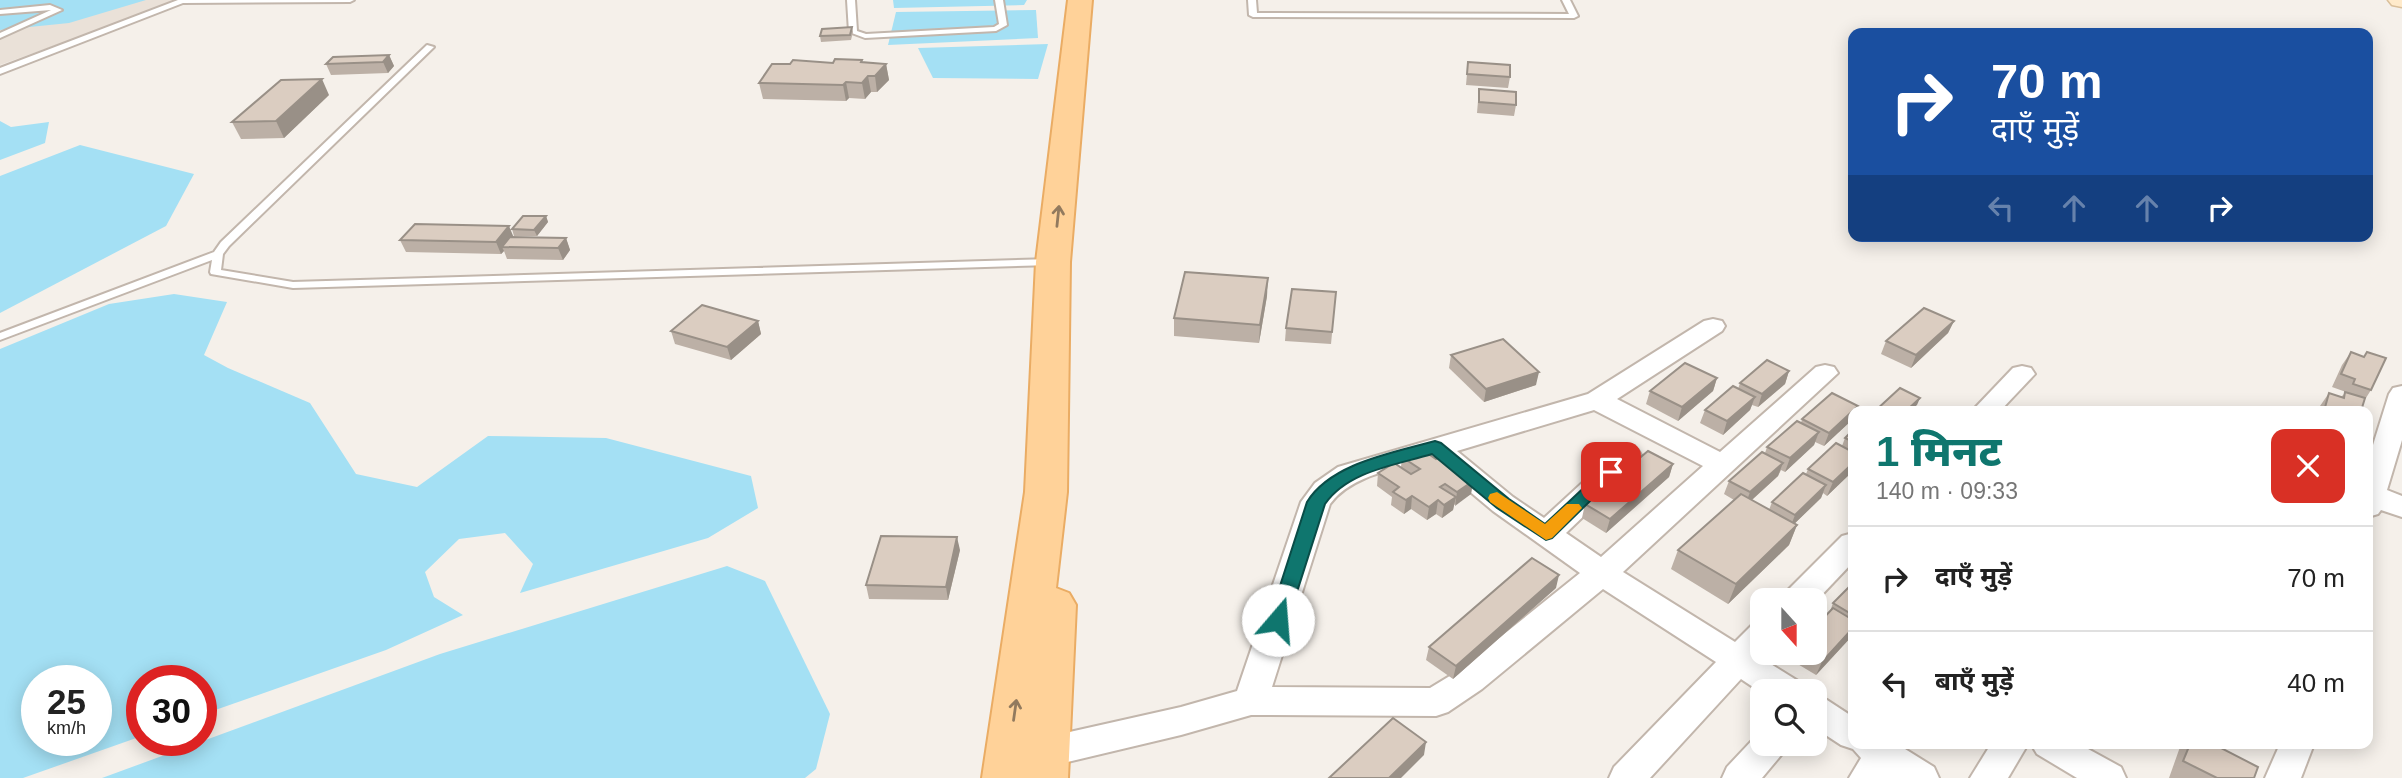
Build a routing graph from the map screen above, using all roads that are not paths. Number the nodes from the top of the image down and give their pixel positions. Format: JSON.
{"nodes":[{"id":1,"x":184,"y":0,"type":"edge"},
{"id":2,"x":350,"y":0,"type":"edge"},
{"id":3,"x":851,"y":0,"type":"edge"},
{"id":4,"x":999,"y":0,"type":"edge"},
{"id":5,"x":1080,"y":0,"type":"edge"},
{"id":6,"x":1106,"y":0,"type":"edge"},
{"id":7,"x":1252,"y":0,"type":"edge"},
{"id":8,"x":1566,"y":0,"type":"edge"},
{"id":9,"x":0,"y":12,"type":"edge"},
{"id":10,"x":0,"y":36,"type":"edge"},
{"id":11,"x":430,"y":47,"type":"dead end"},
{"id":12,"x":0,"y":71,"type":"edge"},
{"id":13,"x":218,"y":254,"type":"junction"},
{"id":14,"x":1053,"y":262,"type":"junction"},
{"id":15,"x":1713,"y":326,"type":"dead end"},
{"id":16,"x":0,"y":337,"type":"edge"},
{"id":17,"x":1825,"y":373,"type":"dead end"},
{"id":18,"x":2022,"y":374,"type":"dead end"},
{"id":19,"x":2402,"y":394,"type":"edge"},
{"id":20,"x":1597,"y":400,"type":"junction"},
{"id":21,"x":1990,"y":406,"type":"edge"},
{"id":22,"x":2396,"y":441,"type":"edge"},
{"id":23,"x":1435,"y":447,"type":"junction"},
{"id":24,"x":1628,"y":457,"type":"dead end"},
{"id":25,"x":1723,"y":465,"type":"junction"},
{"id":26,"x":2373,"y":492,"type":"edge"},
{"id":27,"x":2373,"y":502,"type":"edge"},
{"id":28,"x":2402,"y":508,"type":"edge"},
{"id":29,"x":1546,"y":534,"type":"junction"},
{"id":30,"x":1848,"y":549,"type":"edge"},
{"id":31,"x":1602,"y":573,"type":"junction"},
{"id":32,"x":1809,"y":588,"type":"edge"},
{"id":33,"x":1750,"y":647,"type":"edge"},
{"id":34,"x":1737,"y":660,"type":"junction"},
{"id":35,"x":1767,"y":679,"type":"edge"},
{"id":36,"x":1251,"y":701,"type":"junction"},
{"id":37,"x":1827,"y":718,"type":"edge"},
{"id":38,"x":1848,"y":731,"type":"edge"},
{"id":39,"x":2007,"y":749,"type":"edge"},
{"id":40,"x":2058,"y":749,"type":"edge"},
{"id":41,"x":2295,"y":749,"type":"edge"},
{"id":42,"x":1759,"y":756,"type":"edge"},
{"id":43,"x":1873,"y":759,"type":"edge"},
{"id":44,"x":1025,"y":767,"type":"edge"},
{"id":45,"x":1627,"y":778,"type":"edge"},
{"id":46,"x":1740,"y":778,"type":"edge"},
{"id":47,"x":1921,"y":778,"type":"edge"},
{"id":48,"x":1987,"y":778,"type":"edge"},
{"id":49,"x":2108,"y":778,"type":"edge"},
{"id":50,"x":2283,"y":778,"type":"edge"}],
"edges":[{"from":1,"to":2,"type":"lane"},
{"from":1,"to":12,"type":"lane"},
{"from":3,"to":4,"type":"lane"},
{"from":14,"to":5,"type":"main road","one_way":true},
{"from":6,"to":44,"type":"main road"},
{"from":7,"to":8,"type":"lane"},
{"from":9,"to":10,"type":"lane"},
{"from":11,"to":13,"type":"lane"},
{"from":13,"to":14,"type":"lane"},
{"from":13,"to":16,"type":"lane"},
{"from":44,"to":14,"type":"main road","one_way":true},
{"from":15,"to":20,"type":"street"},
{"from":17,"to":25,"type":"street"},
{"from":18,"to":21,"type":"street"},
{"from":19,"to":22,"type":"street"},
{"from":20,"to":23,"type":"street"},
{"from":20,"to":25,"type":"street"},
{"from":22,"to":26,"type":"street"},
{"from":23,"to":29,"type":"street"},
{"from":23,"to":36,"type":"street"},
{"from":24,"to":29,"type":"street"},
{"from":25,"to":31,"type":"street"},
{"from":27,"to":28,"type":"street"},
{"from":29,"to":31,"type":"street"},
{"from":30,"to":32,"type":"street"},
{"from":31,"to":34,"type":"street"},
{"from":31,"to":36,"type":"street"},
{"from":33,"to":34,"type":"street"},
{"from":34,"to":35,"type":"street"},
{"from":34,"to":45,"type":"street"},
{"from":36,"to":44,"type":"street"},
{"from":37,"to":38,"type":"street"},
{"from":39,"to":48,"type":"street"},
{"from":40,"to":49,"type":"street"},
{"from":41,"to":50,"type":"street"},
{"from":42,"to":46,"type":"street"},
{"from":43,"to":47,"type":"street"}]}
